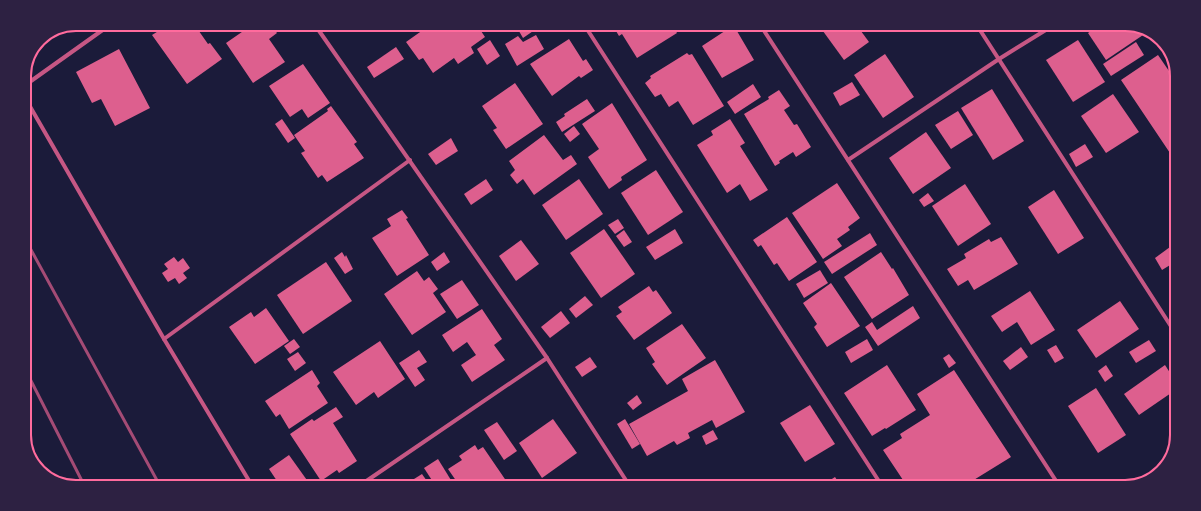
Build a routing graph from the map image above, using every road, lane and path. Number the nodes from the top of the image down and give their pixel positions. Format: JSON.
{"nodes":[{"id":1,"x":101,"y":31,"type":"edge"},
{"id":2,"x":319,"y":31,"type":"edge"},
{"id":3,"x":588,"y":31,"type":"edge"},
{"id":4,"x":764,"y":31,"type":"edge"},
{"id":5,"x":981,"y":31,"type":"edge"},
{"id":6,"x":1044,"y":31,"type":"edge"},
{"id":7,"x":999,"y":59,"type":"junction"},
{"id":8,"x":31,"y":81,"type":"edge"},
{"id":9,"x":31,"y":108,"type":"edge"},
{"id":10,"x":410,"y":160,"type":"junction"},
{"id":11,"x":848,"y":160,"type":"junction"},
{"id":12,"x":1170,"y":324,"type":"edge"},
{"id":13,"x":164,"y":339,"type":"junction"},
{"id":14,"x":547,"y":358,"type":"junction"},
{"id":15,"x":249,"y":480,"type":"edge"},
{"id":16,"x":368,"y":480,"type":"edge"},
{"id":17,"x":626,"y":480,"type":"edge"},
{"id":18,"x":878,"y":480,"type":"edge"},
{"id":19,"x":1055,"y":480,"type":"edge"}],
"edges":[{"from":1,"to":8,"type":"street"},
{"from":2,"to":10,"type":"street"},
{"from":3,"to":18,"type":"street"},
{"from":4,"to":11,"type":"street"},
{"from":5,"to":7,"type":"street"},
{"from":6,"to":7,"type":"street"},
{"from":7,"to":11,"type":"street"},
{"from":7,"to":12,"type":"street"},
{"from":9,"to":13,"type":"street"},
{"from":10,"to":13,"type":"street"},
{"from":10,"to":14,"type":"street"},
{"from":11,"to":19,"type":"street"},
{"from":13,"to":15,"type":"street"},
{"from":14,"to":16,"type":"street"},
{"from":14,"to":17,"type":"street"}]}
